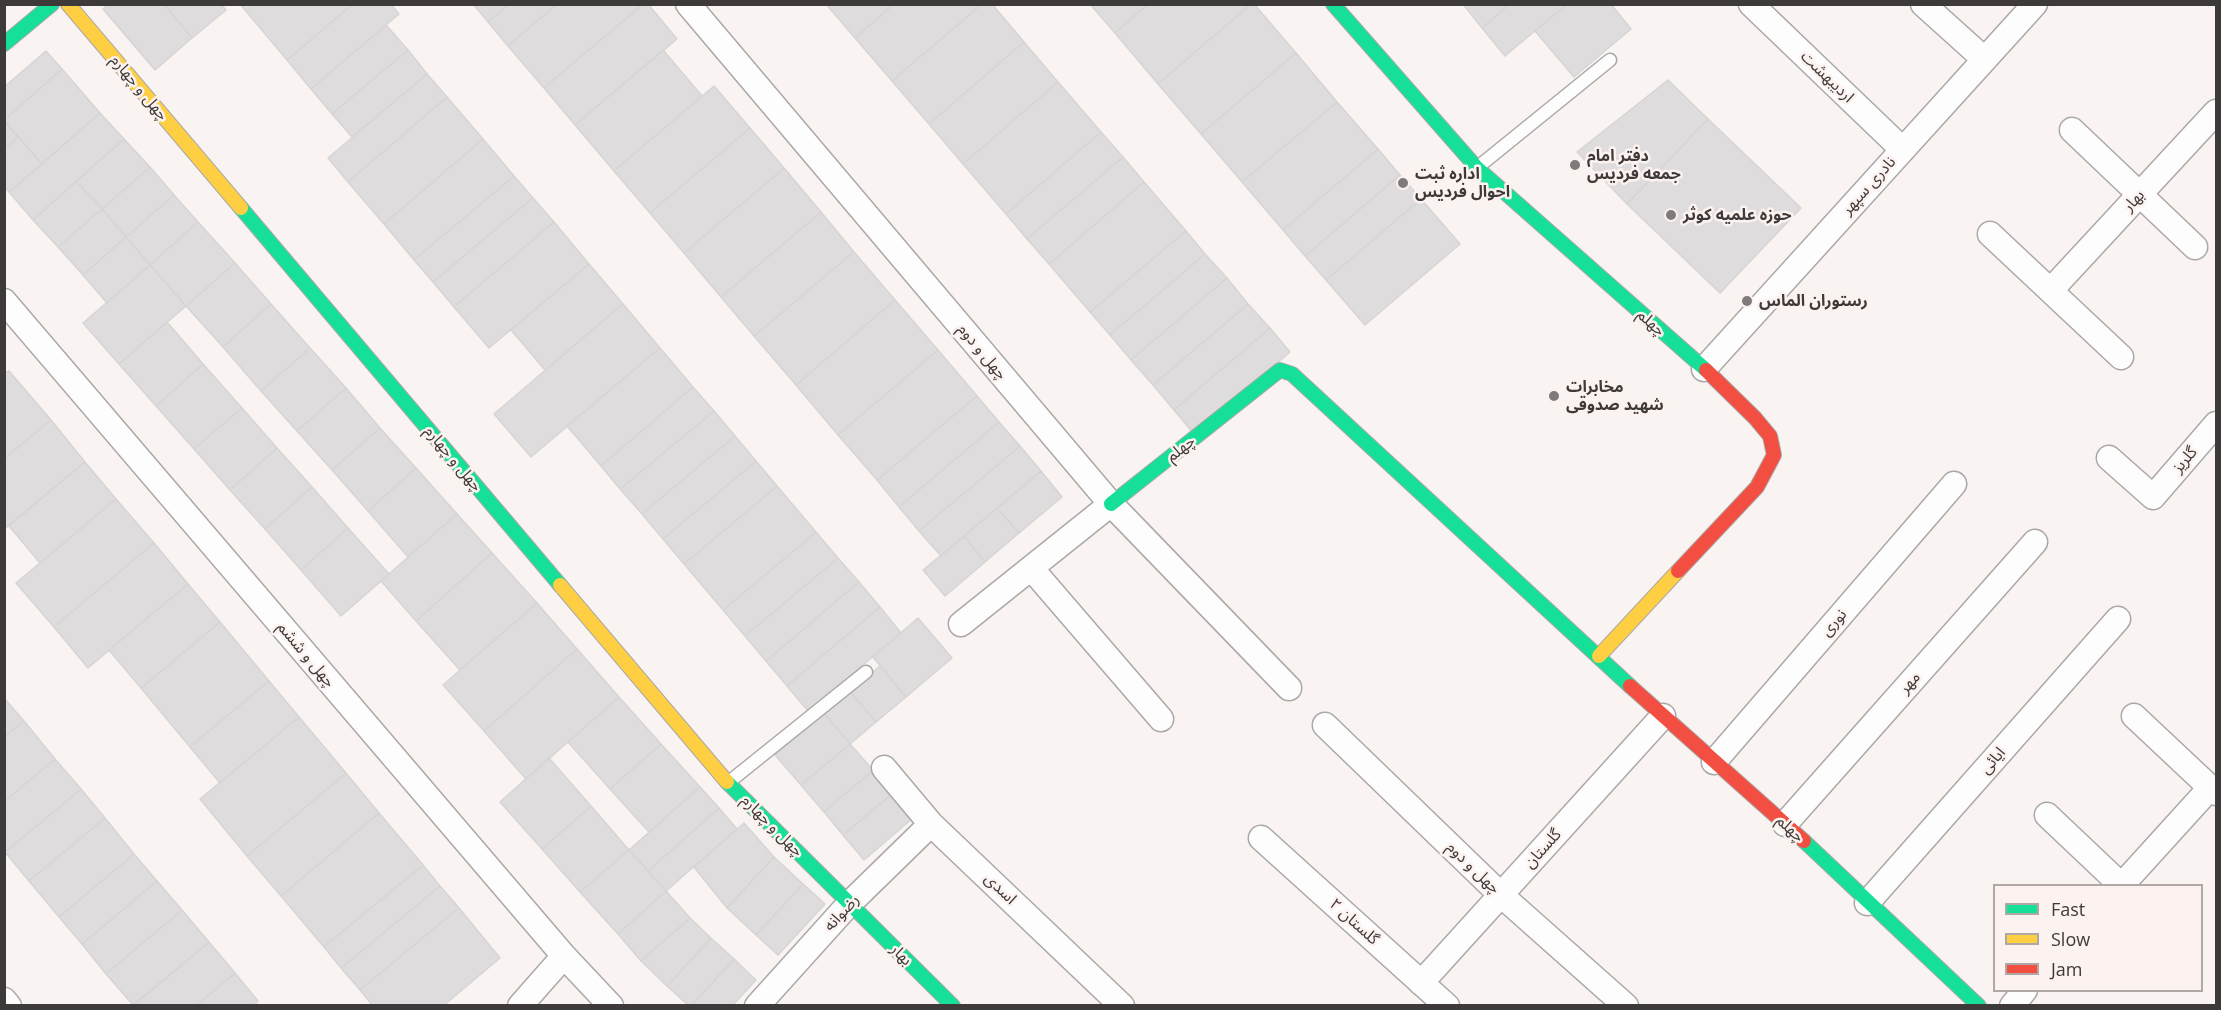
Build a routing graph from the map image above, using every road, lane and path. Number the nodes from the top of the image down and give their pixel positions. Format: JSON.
{"nodes":[{"id":1,"x":52,"y":4,"type":"edge"},
{"id":2,"x":68,"y":4,"type":"edge"},
{"id":3,"x":688,"y":4,"type":"edge"},
{"id":4,"x":1333,"y":4,"type":"edge"},
{"id":5,"x":1751,"y":4,"type":"edge"},
{"id":6,"x":1923,"y":4,"type":"edge"},
{"id":7,"x":2035,"y":4,"type":"edge"},
{"id":8,"x":4,"y":44,"type":"edge"},
{"id":9,"x":1984,"y":59,"type":"junction"},
{"id":10,"x":1610,"y":60,"type":"dead end"},
{"id":11,"x":2217,"y":112,"type":"edge"},
{"id":12,"x":2072,"y":130,"type":"dead end"},
{"id":13,"x":1902,"y":149,"type":"junction"},
{"id":14,"x":1477,"y":168,"type":"junction"},
{"id":15,"x":2141,"y":194,"type":"junction"},
{"id":16,"x":1990,"y":234,"type":"dead end"},
{"id":17,"x":2195,"y":247,"type":"dead end"},
{"id":18,"x":2051,"y":290,"type":"junction"},
{"id":19,"x":4,"y":301,"type":"edge"},
{"id":20,"x":2121,"y":357,"type":"dead end"},
{"id":21,"x":1704,"y":369,"type":"junction"},
{"id":22,"x":2217,"y":424,"type":"edge"},
{"id":23,"x":2109,"y":458,"type":"dead end"},
{"id":24,"x":1954,"y":484,"type":"dead end"},
{"id":25,"x":1111,"y":504,"type":"junction"},
{"id":26,"x":2035,"y":542,"type":"dead end"},
{"id":27,"x":1031,"y":568,"type":"junction"},
{"id":28,"x":2118,"y":618,"type":"dead end"},
{"id":29,"x":961,"y":624,"type":"dead end"},
{"id":30,"x":1599,"y":656,"type":"junction"},
{"id":31,"x":866,"y":672,"type":"dead end"},
{"id":32,"x":1289,"y":688,"type":"dead end"},
{"id":33,"x":1663,"y":716,"type":"junction"},
{"id":34,"x":2134,"y":716,"type":"dead end"},
{"id":35,"x":1161,"y":719,"type":"dead end"},
{"id":36,"x":1325,"y":725,"type":"dead end"},
{"id":37,"x":1713,"y":762,"type":"junction"},
{"id":38,"x":884,"y":768,"type":"dead end"},
{"id":39,"x":728,"y":783,"type":"junction"},
{"id":40,"x":2213,"y":790,"type":"edge"},
{"id":41,"x":2047,"y":814,"type":"dead end"},
{"id":42,"x":931,"y":824,"type":"junction"},
{"id":43,"x":1785,"y":824,"type":"junction"},
{"id":44,"x":1262,"y":837,"type":"dead end"},
{"id":45,"x":2121,"y":884,"type":"edge"},
{"id":46,"x":2123,"y":884,"type":"edge"},
{"id":47,"x":1501,"y":896,"type":"junction"},
{"id":48,"x":1868,"y":903,"type":"junction"},
{"id":49,"x":849,"y":904,"type":"junction"},
{"id":50,"x":564,"y":956,"type":"junction"},
{"id":51,"x":1421,"y":983,"type":"junction"},
{"id":52,"x":2023,"y":992,"type":"edge"},
{"id":53,"x":4,"y":1000,"type":"edge"},
{"id":54,"x":1109,"y":1002,"type":"edge"},
{"id":55,"x":9,"y":1005,"type":"edge"},
{"id":56,"x":520,"y":1005,"type":"edge"},
{"id":57,"x":611,"y":1005,"type":"edge"},
{"id":58,"x":757,"y":1005,"type":"edge"},
{"id":59,"x":952,"y":1005,"type":"edge"},
{"id":60,"x":1447,"y":1005,"type":"edge"},
{"id":61,"x":1626,"y":1005,"type":"edge"},
{"id":62,"x":1979,"y":1005,"type":"edge"},
{"id":63,"x":2012,"y":1005,"type":"edge"}],
"edges":[{"from":1,"to":8,"type":"street"},
{"from":2,"to":39,"type":"street","name":"چهل و چهارم"},
{"from":3,"to":25,"type":"street","name":"چهل و دوم"},
{"from":4,"to":14,"type":"street","name":"چهلم"},
{"from":5,"to":13,"type":"street","name":"اردیبهشت"},
{"from":6,"to":9,"type":"street"},
{"from":7,"to":9,"type":"street","name":"نادری سپهر"},
{"from":9,"to":13,"type":"street","name":"نادری سپهر"},
{"from":10,"to":14,"type":"lane"},
{"from":11,"to":15,"type":"street","name":"بهار"},
{"from":12,"to":15,"type":"street"},
{"from":13,"to":21,"type":"street","name":"نادری سپهر"},
{"from":14,"to":21,"type":"street","name":"چهلم"},
{"from":15,"to":17,"type":"street"},
{"from":15,"to":18,"type":"street","name":"بهار"},
{"from":16,"to":18,"type":"street"},
{"from":18,"to":20,"type":"street"},
{"from":19,"to":50,"type":"street","name":"چهل و ششم"},
{"from":21,"to":30,"type":"street","name":"چهلم"},
{"from":22,"to":23,"type":"street","name":"گلریز"},
{"from":24,"to":37,"type":"street","name":"نوری"},
{"from":25,"to":27,"type":"street"},
{"from":25,"to":30,"type":"street","name":"چهلم"},
{"from":25,"to":32,"type":"street","name":"چهل و دوم"},
{"from":26,"to":43,"type":"street","name":"مهر"},
{"from":27,"to":29,"type":"street"},
{"from":27,"to":35,"type":"street"},
{"from":28,"to":48,"type":"street","name":"ایائی"},
{"from":30,"to":33,"type":"street","name":"چهلم"},
{"from":31,"to":39,"type":"lane"},
{"from":33,"to":37,"type":"street","name":"چهلم"},
{"from":33,"to":47,"type":"street","name":"گلستان"},
{"from":34,"to":40,"type":"street"},
{"from":36,"to":47,"type":"street","name":"چهل و دوم"},
{"from":37,"to":43,"type":"street","name":"چهلم"},
{"from":38,"to":42,"type":"street","name":"اسدی"},
{"from":39,"to":49,"type":"street","name":"چهل و چهارم"},
{"from":40,"to":46,"type":"street"},
{"from":41,"to":45,"type":"street"},
{"from":42,"to":49,"type":"street","name":"رضوانه"},
{"from":42,"to":54,"type":"street","name":"اسدی"},
{"from":43,"to":48,"type":"street","name":"چهلم"},
{"from":44,"to":51,"type":"street","name":"گلستان ۲"},
{"from":47,"to":51,"type":"street","name":"گلستان"},
{"from":47,"to":61,"type":"street","name":"چهل و دوم"},
{"from":48,"to":62,"type":"street","name":"چهلم"},
{"from":49,"to":58,"type":"street","name":"رضوانه"},
{"from":49,"to":59,"type":"street","name":"بهار"},
{"from":50,"to":56,"type":"street"},
{"from":50,"to":57,"type":"street","name":"چهل و ششم"},
{"from":51,"to":60,"type":"street","name":"گلستان ۲"},
{"from":52,"to":63,"type":"street"},
{"from":53,"to":55,"type":"street"}]}
